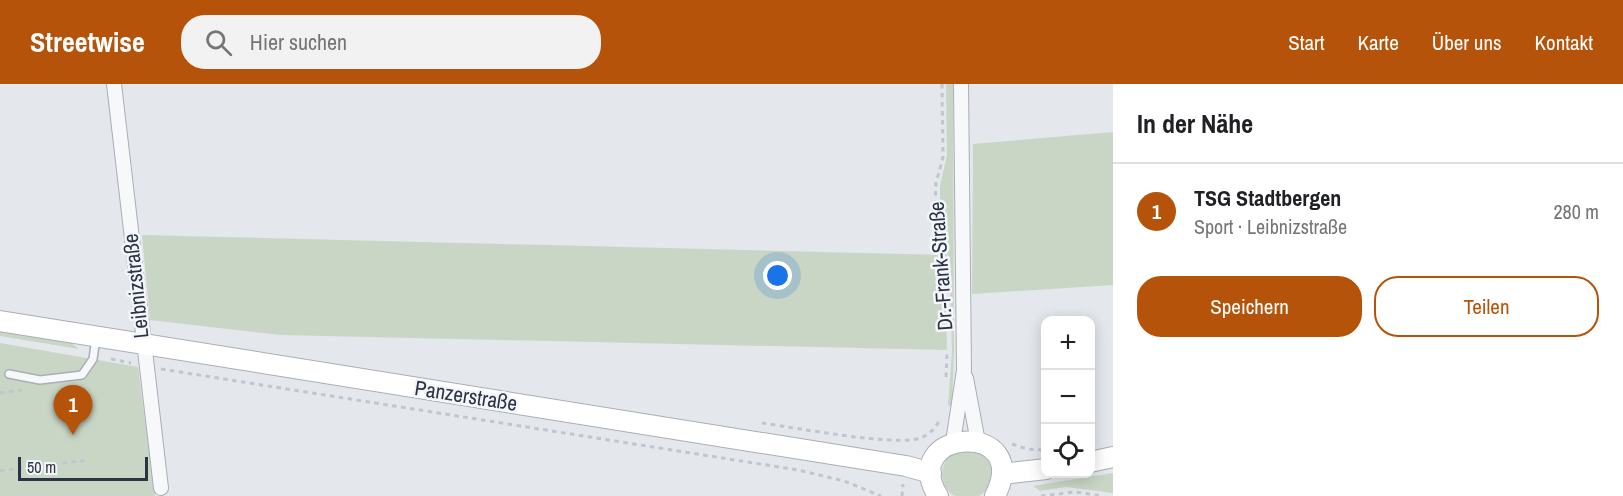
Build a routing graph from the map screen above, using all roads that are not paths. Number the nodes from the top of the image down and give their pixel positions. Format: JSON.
{"nodes":[{"id":1,"x":114,"y":84,"type":"edge"},
{"id":2,"x":961,"y":84,"type":"edge"},
{"id":3,"x":0,"y":321,"type":"edge"},
{"id":4,"x":142,"y":344,"type":"junction"},
{"id":5,"x":95,"y":346,"type":"junction"},
{"id":6,"x":964,"y":370,"type":"junction"},
{"id":7,"x":9,"y":374,"type":"dead end"},
{"id":8,"x":953,"y":442,"type":"junction"},
{"id":9,"x":978,"y":442,"type":"junction"},
{"id":10,"x":1113,"y":457,"type":"edge"},
{"id":11,"x":1095,"y":461,"type":"edge"},
{"id":12,"x":1041,"y":470,"type":"edge"},
{"id":13,"x":931,"y":472,"type":"junction"},
{"id":14,"x":1002,"y":474,"type":"junction"},
{"id":15,"x":160,"y":488,"type":"dead end"},
{"id":16,"x":938,"y":496,"type":"edge"},
{"id":17,"x":995,"y":496,"type":"edge"}],
"edges":[{"from":1,"to":4,"type":"street","name":"Leibnizstraße"},
{"from":2,"to":6,"type":"street","name":"Dr.-Frank-Straße"},
{"from":3,"to":5,"type":"street","name":"Panzerstraße"},
{"from":4,"to":5,"type":"street","name":"Panzerstraße"},
{"from":4,"to":13,"type":"street","name":"Panzerstraße"},
{"from":4,"to":15,"type":"street","name":"Leibnizstraße"},
{"from":5,"to":7,"type":"lane"},
{"from":6,"to":8,"type":"street","name":"Dr.-Frank-Straße"},
{"from":6,"to":9,"type":"street","name":"Dr.-Frank-Straße"},
{"from":8,"to":9,"type":"street"},
{"from":8,"to":13,"type":"street"},
{"from":9,"to":14,"type":"street"},
{"from":10,"to":11,"type":"street"},
{"from":12,"to":14,"type":"street"},
{"from":13,"to":16,"type":"street"},
{"from":14,"to":17,"type":"street"}]}
